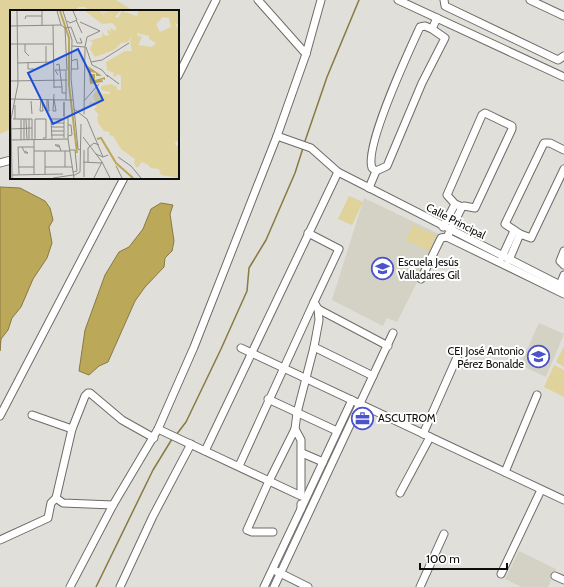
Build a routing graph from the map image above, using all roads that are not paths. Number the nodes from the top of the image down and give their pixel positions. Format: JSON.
{"nodes":[{"id":1,"x":216,"y":0,"type":"edge"},
{"id":2,"x":258,"y":0,"type":"edge"},
{"id":3,"x":321,"y":0,"type":"edge"},
{"id":4,"x":444,"y":0,"type":"edge"},
{"id":5,"x":530,"y":0,"type":"edge"},
{"id":6,"x":401,"y":1,"type":"edge"},
{"id":7,"x":564,"y":16,"type":"edge"},
{"id":8,"x":436,"y":18,"type":"junction"},
{"id":9,"x":432,"y":29,"type":"junction"},
{"id":10,"x":306,"y":54,"type":"junction"},
{"id":11,"x":564,"y":56,"type":"edge"},
{"id":12,"x":179,"y":74,"type":"edge"},
{"id":13,"x":564,"y":77,"type":"edge"},
{"id":14,"x":277,"y":136,"type":"junction"},
{"id":15,"x":564,"y":150,"type":"edge"},
{"id":16,"x":10,"y":160,"type":"edge"},
{"id":17,"x":0,"y":163,"type":"edge"},
{"id":18,"x":564,"y":169,"type":"edge"},
{"id":19,"x":376,"y":171,"type":"junction"},
{"id":20,"x":338,"y":172,"type":"junction"},
{"id":21,"x":123,"y":179,"type":"edge"},
{"id":22,"x":369,"y":188,"type":"junction"},
{"id":23,"x":455,"y":204,"type":"junction"},
{"id":24,"x":462,"y":208,"type":"junction"},
{"id":25,"x":443,"y":226,"type":"junction"},
{"id":26,"x":451,"y":231,"type":"junction"},
{"id":27,"x":308,"y":233,"type":"junction"},
{"id":28,"x":517,"y":233,"type":"junction"},
{"id":29,"x":447,"y":237,"type":"junction"},
{"id":30,"x":564,"y":251,"type":"edge"},
{"id":31,"x":505,"y":258,"type":"junction"},
{"id":32,"x":564,"y":265,"type":"edge"},
{"id":33,"x":564,"y":275,"type":"edge"},
{"id":34,"x":421,"y":278,"type":"dead end"},
{"id":35,"x":562,"y":286,"type":"edge"},
{"id":36,"x":564,"y":294,"type":"edge"},
{"id":37,"x":316,"y":306,"type":"junction"},
{"id":38,"x":393,"y":333,"type":"dead end"},
{"id":39,"x":388,"y":346,"type":"junction"},
{"id":40,"x":314,"y":347,"type":"junction"},
{"id":41,"x":241,"y":348,"type":"dead end"},
{"id":42,"x":252,"y":353,"type":"junction"},
{"id":43,"x":458,"y":355,"type":"dead end"},
{"id":44,"x":283,"y":368,"type":"junction"},
{"id":45,"x":373,"y":376,"type":"junction"},
{"id":46,"x":306,"y":379,"type":"junction"},
{"id":47,"x":537,"y":395,"type":"dead end"},
{"id":48,"x":268,"y":399,"type":"junction"},
{"id":49,"x":352,"y":400,"type":"junction"},
{"id":50,"x":361,"y":404,"type":"junction"},
{"id":51,"x":297,"y":413,"type":"junction"},
{"id":52,"x":32,"y":415,"type":"dead end"},
{"id":53,"x":0,"y":416,"type":"edge"},
{"id":54,"x":72,"y":429,"type":"junction"},
{"id":55,"x":296,"y":429,"type":"junction"},
{"id":56,"x":161,"y":430,"type":"junction"},
{"id":57,"x":337,"y":431,"type":"junction"},
{"id":58,"x":423,"y":434,"type":"junction"},
{"id":59,"x":430,"y":437,"type":"junction"},
{"id":60,"x":154,"y":438,"type":"junction"},
{"id":61,"x":188,"y":443,"type":"junction"},
{"id":62,"x":205,"y":451,"type":"junction"},
{"id":63,"x":302,"y":453,"type":"junction"},
{"id":64,"x":323,"y":462,"type":"junction"},
{"id":65,"x":239,"y":466,"type":"junction"},
{"id":66,"x":505,"y":472,"type":"junction"},
{"id":67,"x":269,"y":481,"type":"junction"},
{"id":68,"x":541,"y":490,"type":"junction"},
{"id":69,"x":400,"y":493,"type":"dead end"},
{"id":70,"x":301,"y":496,"type":"junction"},
{"id":71,"x":56,"y":498,"type":"junction"},
{"id":72,"x":564,"y":500,"type":"edge"},
{"id":73,"x":114,"y":505,"type":"junction"},
{"id":74,"x":301,"y":509,"type":"junction"},
{"id":75,"x":273,"y":532,"type":"dead end"},
{"id":76,"x":444,"y":534,"type":"dead end"},
{"id":77,"x":0,"y":540,"type":"edge"},
{"id":78,"x":272,"y":570,"type":"junction"},
{"id":79,"x":280,"y":573,"type":"junction"},
{"id":80,"x":501,"y":574,"type":"dead end"},
{"id":81,"x":555,"y":576,"type":"dead end"},
{"id":82,"x":564,"y":580,"type":"edge"},
{"id":83,"x":70,"y":587,"type":"edge"},
{"id":84,"x":120,"y":587,"type":"edge"},
{"id":85,"x":264,"y":587,"type":"edge"},
{"id":86,"x":274,"y":587,"type":"edge"},
{"id":87,"x":308,"y":587,"type":"edge"},
{"id":88,"x":420,"y":587,"type":"edge"}],
"edges":[{"from":1,"to":12,"type":"street"},
{"from":2,"to":10,"type":"street"},
{"from":3,"to":10,"type":"street"},
{"from":4,"to":11,"type":"street"},
{"from":5,"to":7,"type":"street"},
{"from":6,"to":8,"type":"street"},
{"from":8,"to":9,"type":"street"},
{"from":8,"to":13,"type":"street"},
{"from":9,"to":19,"type":"street"},
{"from":9,"to":19,"type":"street"},
{"from":10,"to":14,"type":"street"},
{"from":14,"to":20,"type":"street","name":"Calle Principal"},
{"from":14,"to":56,"type":"street"},
{"from":15,"to":28,"type":"street"},
{"from":16,"to":17,"type":"street"},
{"from":18,"to":28,"type":"street"},
{"from":19,"to":22,"type":"street"},
{"from":20,"to":22,"type":"street","name":"Calle Principal"},
{"from":20,"to":27,"type":"street"},
{"from":21,"to":53,"type":"street"},
{"from":22,"to":25,"type":"street","name":"Calle Principal"},
{"from":23,"to":24,"type":"street"},
{"from":23,"to":24,"type":"street"},
{"from":23,"to":25,"type":"street"},
{"from":24,"to":26,"type":"street"},
{"from":25,"to":26,"type":"street","name":"Calle Principal"},
{"from":26,"to":29,"type":"street"},
{"from":26,"to":31,"type":"street","name":"Calle Principal"},
{"from":27,"to":37,"type":"street"},
{"from":27,"to":42,"type":"street"},
{"from":28,"to":31,"type":"street"},
{"from":29,"to":34,"type":"street"},
{"from":29,"to":36,"type":"street"},
{"from":30,"to":32,"type":"street"},
{"from":31,"to":35,"type":"street","name":"Calle Principal"},
{"from":33,"to":35,"type":"street"},
{"from":37,"to":39,"type":"street"},
{"from":37,"to":40,"type":"street"},
{"from":37,"to":44,"type":"street"},
{"from":38,"to":39,"type":"street"},
{"from":39,"to":45,"type":"street"},
{"from":40,"to":45,"type":"street"},
{"from":40,"to":46,"type":"street"},
{"from":41,"to":42,"type":"street"},
{"from":42,"to":44,"type":"street"},
{"from":42,"to":62,"type":"street"},
{"from":43,"to":58,"type":"street"},
{"from":44,"to":46,"type":"street"},
{"from":44,"to":48,"type":"street"},
{"from":45,"to":50,"type":"street"},
{"from":46,"to":49,"type":"street"},
{"from":46,"to":51,"type":"street"},
{"from":47,"to":66,"type":"street"},
{"from":48,"to":51,"type":"street"},
{"from":48,"to":65,"type":"street"},
{"from":49,"to":50,"type":"street"},
{"from":49,"to":57,"type":"street"},
{"from":50,"to":58,"type":"street"},
{"from":50,"to":79,"type":"street"},
{"from":51,"to":55,"type":"street"},
{"from":51,"to":57,"type":"street"},
{"from":52,"to":54,"type":"street"},
{"from":54,"to":60,"type":"street"},
{"from":54,"to":71,"type":"street"},
{"from":55,"to":63,"type":"street"},
{"from":55,"to":67,"type":"street"},
{"from":56,"to":60,"type":"street"},
{"from":56,"to":61,"type":"street"},
{"from":57,"to":64,"type":"street"},
{"from":58,"to":59,"type":"street"},
{"from":59,"to":66,"type":"street"},
{"from":59,"to":69,"type":"street"},
{"from":60,"to":73,"type":"street"},
{"from":61,"to":62,"type":"street"},
{"from":61,"to":84,"type":"street"},
{"from":62,"to":65,"type":"street"},
{"from":63,"to":64,"type":"street"},
{"from":63,"to":70,"type":"street"},
{"from":64,"to":74,"type":"street"},
{"from":65,"to":67,"type":"street"},
{"from":66,"to":68,"type":"street"},
{"from":67,"to":70,"type":"street"},
{"from":67,"to":75,"type":"street"},
{"from":68,"to":72,"type":"street"},
{"from":68,"to":80,"type":"street"},
{"from":70,"to":74,"type":"street"},
{"from":71,"to":73,"type":"street"},
{"from":71,"to":77,"type":"street"},
{"from":73,"to":83,"type":"street"},
{"from":74,"to":78,"type":"street"},
{"from":76,"to":88,"type":"street"},
{"from":78,"to":79,"type":"street"},
{"from":78,"to":85,"type":"street"},
{"from":79,"to":86,"type":"street"},
{"from":79,"to":87,"type":"street"},
{"from":81,"to":82,"type":"street"}]}
